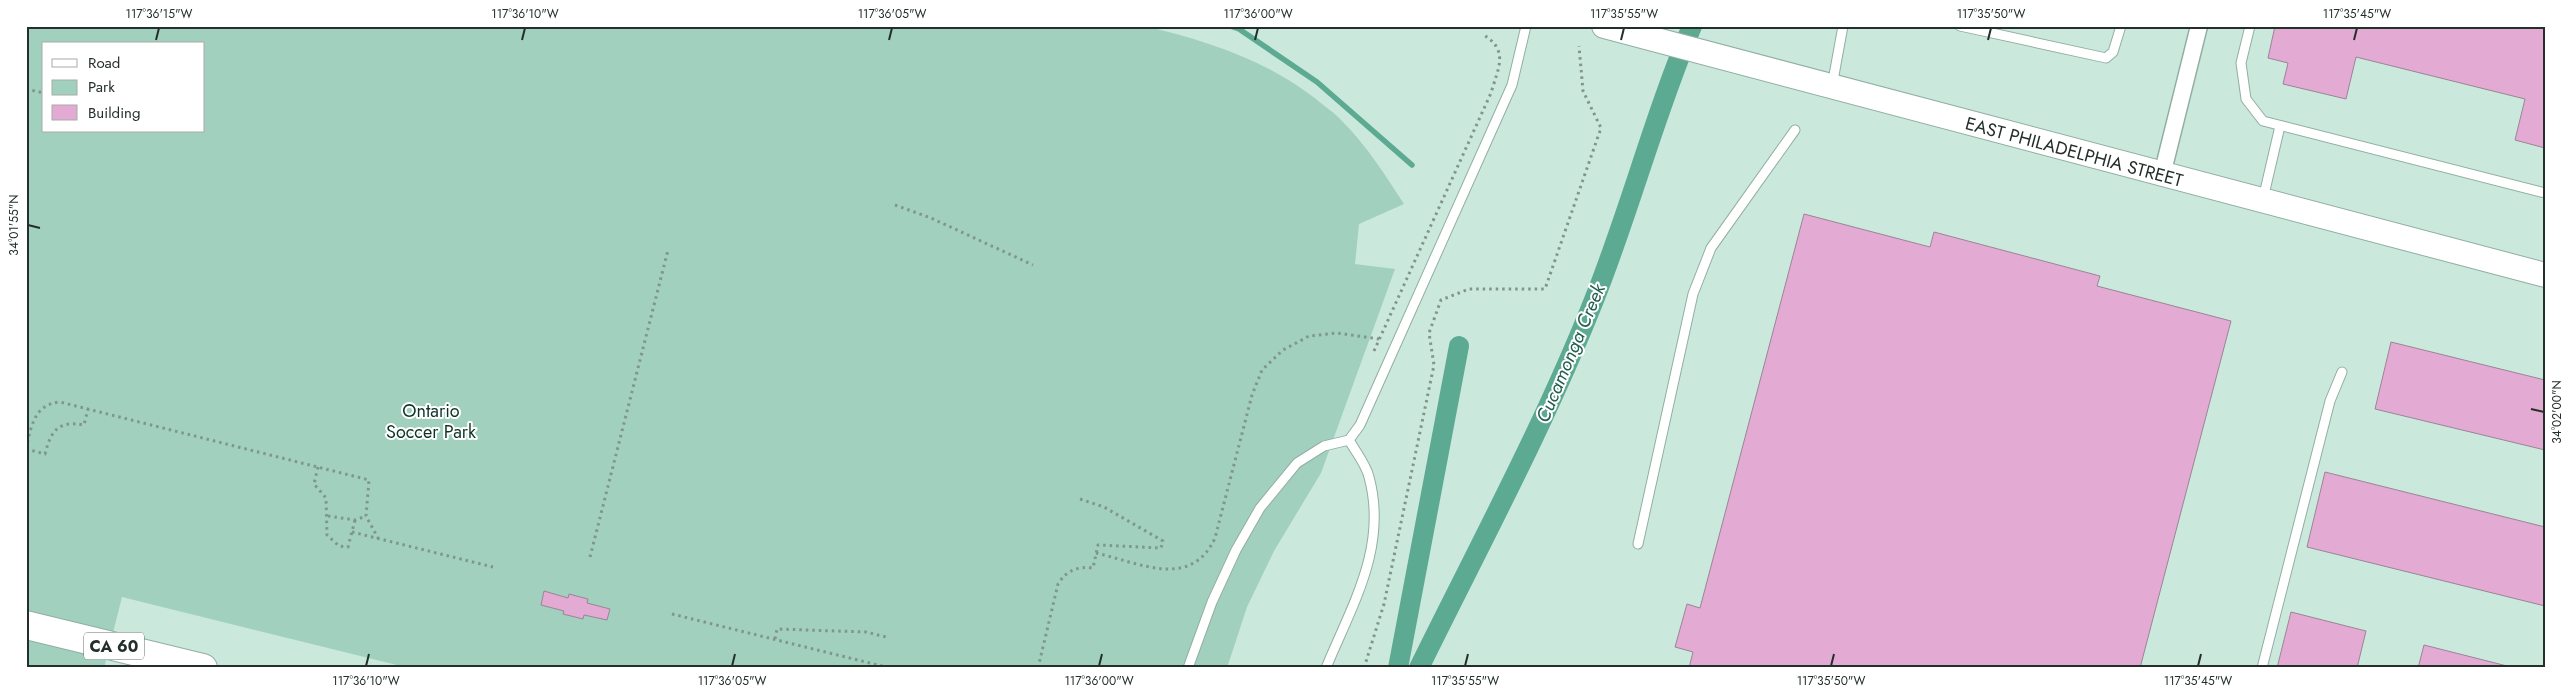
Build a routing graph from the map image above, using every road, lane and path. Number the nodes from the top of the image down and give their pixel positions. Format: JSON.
{"nodes":[{"id":1,"x":1526,"y":26,"type":"edge"},
{"id":2,"x":1604,"y":26,"type":"edge"},
{"id":3,"x":1843,"y":26,"type":"edge"},
{"id":4,"x":1960,"y":26,"type":"edge"},
{"id":5,"x":2121,"y":26,"type":"edge"},
{"id":6,"x":2198,"y":26,"type":"edge"},
{"id":7,"x":2250,"y":26,"type":"edge"},
{"id":8,"x":1482,"y":34,"type":"dead end"},
{"id":9,"x":1579,"y":46,"type":"dead end"},
{"id":10,"x":1832,"y":87,"type":"junction"},
{"id":11,"x":26,"y":89,"type":"edge"},
{"id":12,"x":42,"y":93,"type":"edge"},
{"id":13,"x":2280,"y":126,"type":"junction"},
{"id":14,"x":1795,"y":130,"type":"dead end"},
{"id":15,"x":2162,"y":175,"type":"junction"},
{"id":16,"x":2545,"y":193,"type":"edge"},
{"id":17,"x":2262,"y":202,"type":"junction"},
{"id":18,"x":895,"y":205,"type":"dead end"},
{"id":19,"x":668,"y":250,"type":"dead end"},
{"id":20,"x":1033,"y":265,"type":"dead end"},
{"id":21,"x":2545,"y":275,"type":"edge"},
{"id":22,"x":1379,"y":339,"type":"junction"},
{"id":23,"x":1374,"y":351,"type":"dead end"},
{"id":24,"x":2342,"y":372,"type":"dead end"},
{"id":25,"x":88,"y":409,"type":"junction"},
{"id":26,"x":1349,"y":440,"type":"junction"},
{"id":27,"x":26,"y":449,"type":"edge"},
{"id":28,"x":318,"y":467,"type":"junction"},
{"id":29,"x":1077,"y":498,"type":"dead end"},
{"id":30,"x":328,"y":516,"type":"junction"},
{"id":31,"x":366,"y":516,"type":"junction"},
{"id":32,"x":355,"y":520,"type":"junction"},
{"id":33,"x":352,"y":532,"type":"junction"},
{"id":34,"x":378,"y":538,"type":"junction"},
{"id":35,"x":1638,"y":544,"type":"dead end"},
{"id":36,"x":1096,"y":552,"type":"junction"},
{"id":37,"x":590,"y":558,"type":"dead end"},
{"id":38,"x":493,"y":567,"type":"dead end"},
{"id":39,"x":672,"y":614,"type":"dead end"},
{"id":40,"x":26,"y":625,"type":"edge"},
{"id":41,"x":886,"y":637,"type":"dead end"},
{"id":42,"x":775,"y":638,"type":"junction"},
{"id":43,"x":203,"y":668,"type":"edge"},
{"id":44,"x":890,"y":668,"type":"edge"},
{"id":45,"x":1038,"y":668,"type":"edge"},
{"id":46,"x":1188,"y":668,"type":"edge"},
{"id":47,"x":1326,"y":668,"type":"edge"},
{"id":48,"x":1364,"y":668,"type":"edge"},
{"id":49,"x":2262,"y":668,"type":"edge"}],
"edges":[{"from":1,"to":26,"type":"lane"},
{"from":2,"to":10,"type":"street","name":"EAST PHILADELPHIA STREET"},
{"from":3,"to":10,"type":"lane"},
{"from":4,"to":5,"type":"lane"},
{"from":6,"to":15,"type":"street"},
{"from":7,"to":13,"type":"lane"},
{"from":8,"to":22,"type":"path"},
{"from":9,"to":48,"type":"path"},
{"from":10,"to":15,"type":"street","name":"EAST PHILADELPHIA STREET"},
{"from":11,"to":12,"type":"path"},
{"from":13,"to":16,"type":"lane"},
{"from":13,"to":17,"type":"lane"},
{"from":14,"to":35,"type":"lane"},
{"from":15,"to":17,"type":"street","name":"EAST PHILADELPHIA STREET"},
{"from":17,"to":21,"type":"street","name":"EAST PHILADELPHIA STREET"},
{"from":18,"to":20,"type":"path"},
{"from":19,"to":37,"type":"path"},
{"from":22,"to":23,"type":"path"},
{"from":22,"to":36,"type":"path"},
{"from":24,"to":49,"type":"lane"},
{"from":25,"to":27,"type":"path"},
{"from":25,"to":27,"type":"path"},
{"from":25,"to":28,"type":"path"},
{"from":26,"to":46,"type":"lane"},
{"from":26,"to":47,"type":"lane"},
{"from":28,"to":30,"type":"path"},
{"from":28,"to":31,"type":"path"},
{"from":29,"to":36,"type":"path"},
{"from":30,"to":32,"type":"path"},
{"from":30,"to":33,"type":"path"},
{"from":31,"to":32,"type":"path"},
{"from":31,"to":34,"type":"path"},
{"from":32,"to":33,"type":"path"},
{"from":33,"to":34,"type":"path"},
{"from":34,"to":38,"type":"path"},
{"from":36,"to":45,"type":"path"},
{"from":39,"to":42,"type":"path"},
{"from":40,"to":43,"type":"highway","number":"CA 60"},
{"from":41,"to":42,"type":"path"},
{"from":42,"to":44,"type":"path"}]}
